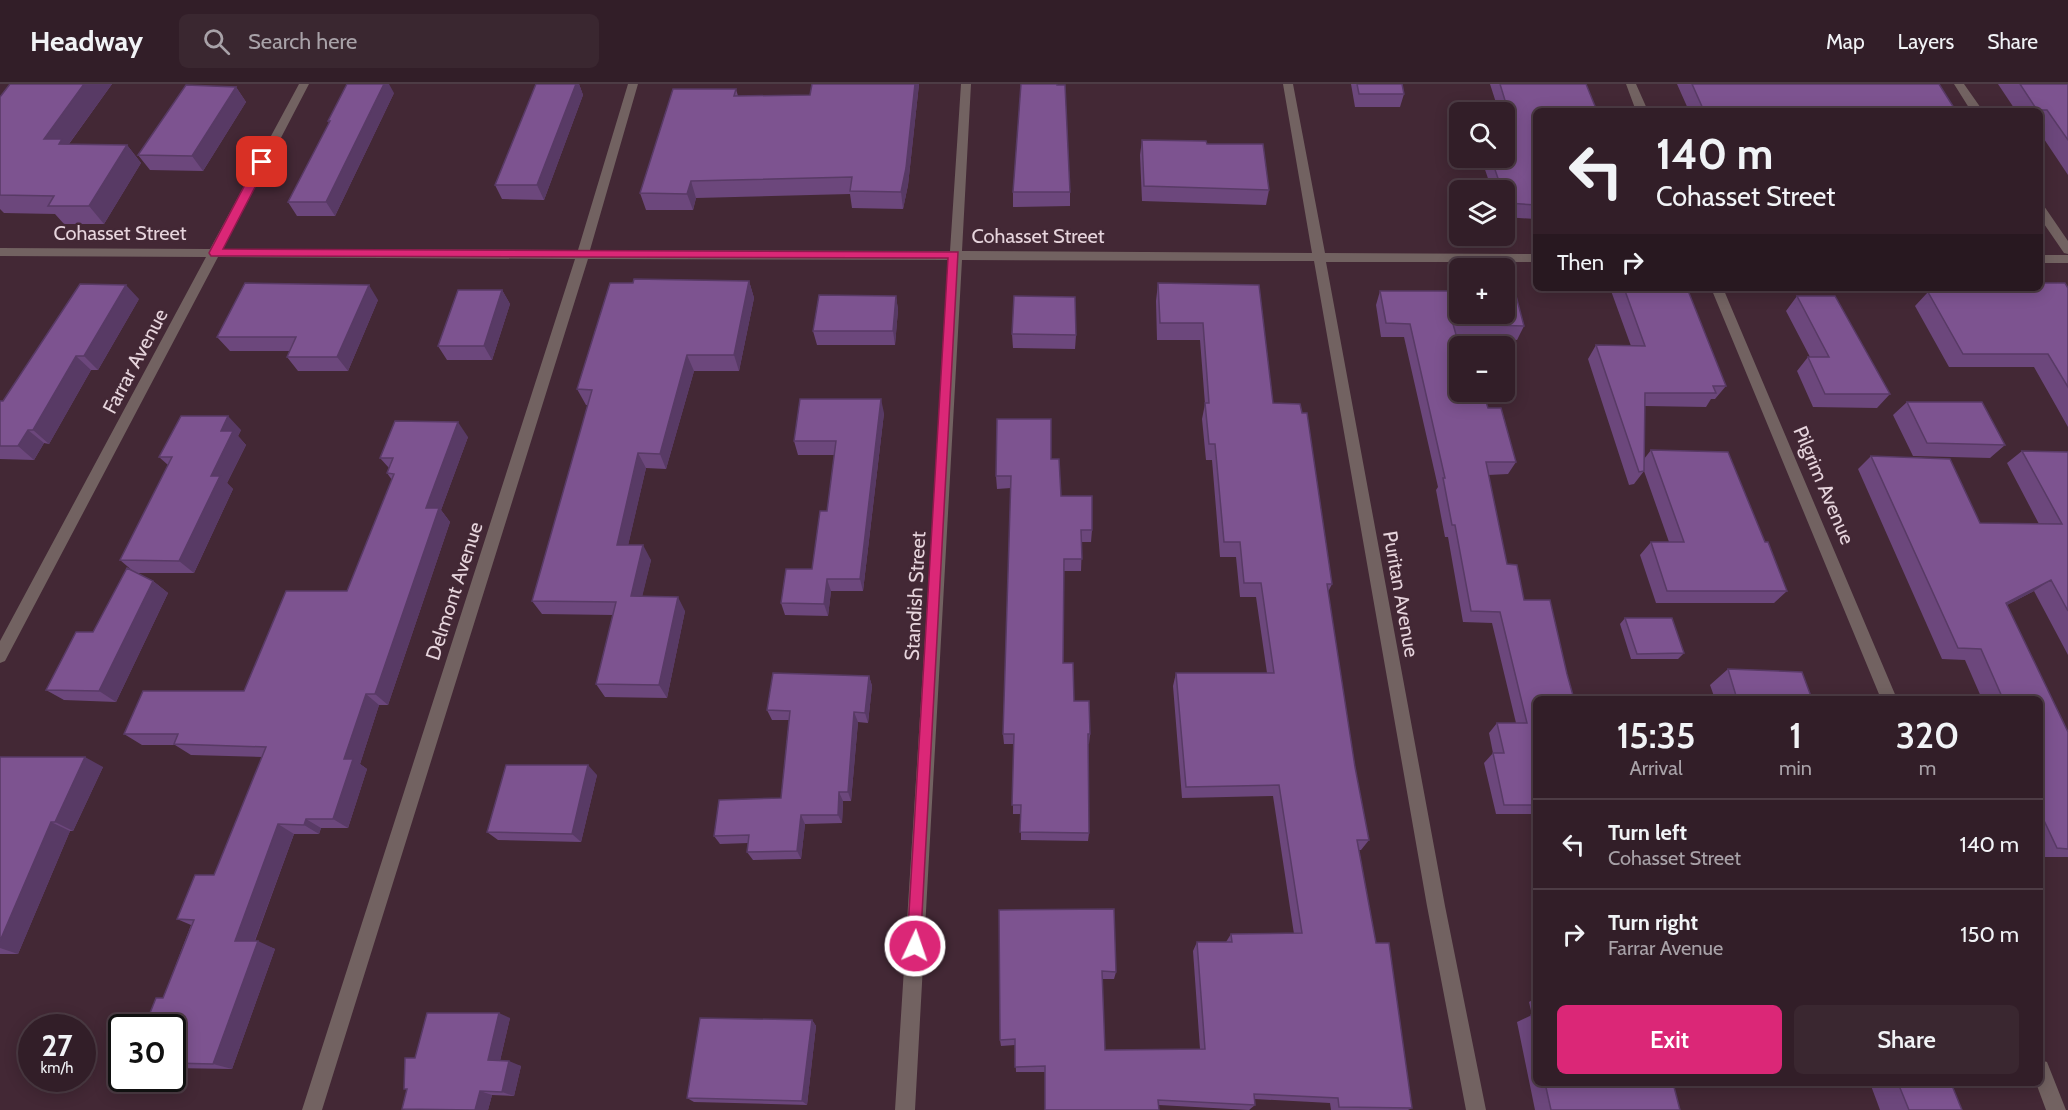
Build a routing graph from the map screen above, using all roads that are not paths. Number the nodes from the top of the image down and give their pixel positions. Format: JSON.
{"nodes":[{"id":1,"x":304,"y":84,"type":"edge"},
{"id":2,"x":633,"y":84,"type":"edge"},
{"id":3,"x":966,"y":84,"type":"edge"},
{"id":4,"x":1288,"y":84,"type":"edge"},
{"id":5,"x":1630,"y":84,"type":"edge"},
{"id":6,"x":1959,"y":84,"type":"edge"},
{"id":7,"x":1641,"y":108,"type":"edge"},
{"id":8,"x":1975,"y":108,"type":"edge"},
{"id":9,"x":2043,"y":213,"type":"edge"},
{"id":10,"x":2068,"y":250,"type":"edge"},
{"id":11,"x":0,"y":252,"type":"edge"},
{"id":12,"x":215,"y":253,"type":"junction"},
{"id":13,"x":583,"y":254,"type":"junction"},
{"id":14,"x":954,"y":255,"type":"junction"},
{"id":15,"x":1318,"y":257,"type":"junction"},
{"id":16,"x":1533,"y":258,"type":"edge"},
{"id":17,"x":2043,"y":259,"type":"edge"},
{"id":18,"x":2068,"y":259,"type":"edge"},
{"id":19,"x":1719,"y":291,"type":"edge"},
{"id":20,"x":0,"y":656,"type":"edge"},
{"id":21,"x":1888,"y":696,"type":"edge"},
{"id":22,"x":2043,"y":1077,"type":"edge"},
{"id":23,"x":312,"y":1110,"type":"edge"},
{"id":24,"x":904,"y":1110,"type":"edge"},
{"id":25,"x":1476,"y":1110,"type":"edge"},
{"id":26,"x":2056,"y":1110,"type":"edge"}],
"edges":[{"from":1,"to":12,"type":"street","name":"Farrar Avenue"},
{"from":2,"to":13,"type":"street","name":"Delmont Avenue"},
{"from":3,"to":14,"type":"street","name":"Standish Street"},
{"from":4,"to":15,"type":"street","name":"Puritan Avenue"},
{"from":5,"to":7,"type":"street"},
{"from":6,"to":8,"type":"street"},
{"from":9,"to":10,"type":"street"},
{"from":11,"to":12,"type":"street","name":"Cohasset Street"},
{"from":12,"to":13,"type":"street","name":"Cohasset Street"},
{"from":12,"to":20,"type":"street","name":"Farrar Avenue"},
{"from":13,"to":14,"type":"street","name":"Cohasset Street"},
{"from":13,"to":23,"type":"street","name":"Delmont Avenue"},
{"from":14,"to":15,"type":"street","name":"Cohasset Street"},
{"from":14,"to":24,"type":"street","name":"Standish Street"},
{"from":15,"to":16,"type":"street","name":"Cohasset Street"},
{"from":15,"to":25,"type":"street","name":"Puritan Avenue"},
{"from":17,"to":18,"type":"street"},
{"from":19,"to":21,"type":"street","name":"Pilgrim Avenue"},
{"from":22,"to":26,"type":"street"}]}
